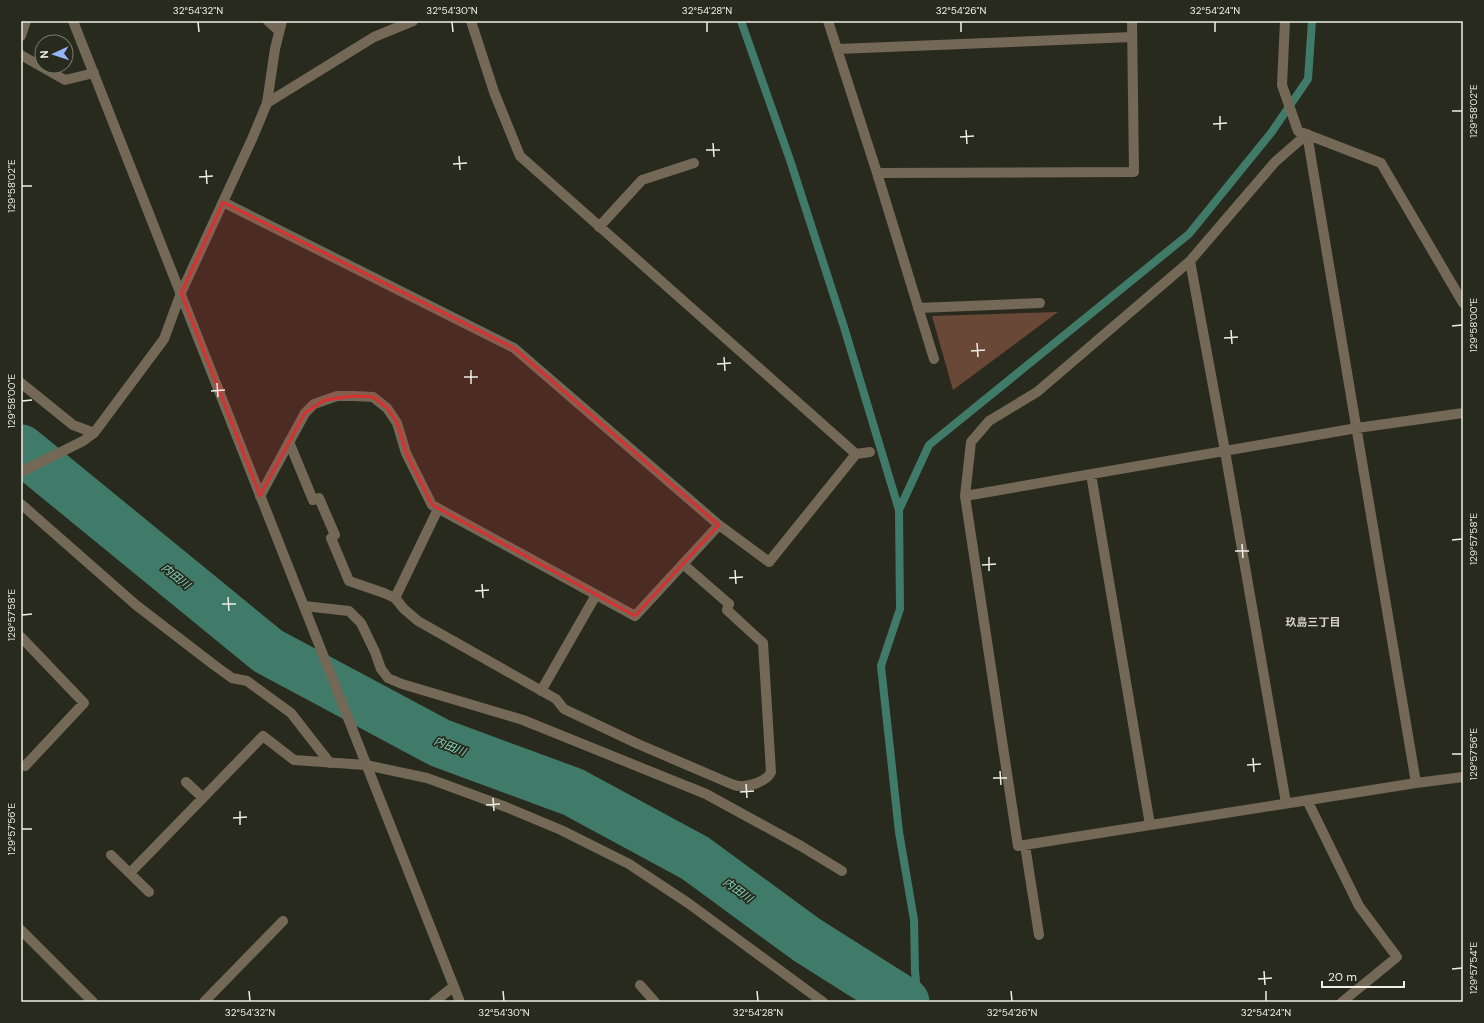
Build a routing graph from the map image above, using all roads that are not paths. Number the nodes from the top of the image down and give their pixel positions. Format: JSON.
{"nodes":[{"id":1,"x":26,"y":21,"type":"edge"},
{"id":2,"x":73,"y":21,"type":"edge"},
{"id":3,"x":268,"y":21,"type":"edge"},
{"id":4,"x":282,"y":21,"type":"edge"},
{"id":5,"x":412,"y":21,"type":"edge"},
{"id":6,"x":471,"y":21,"type":"edge"},
{"id":7,"x":828,"y":21,"type":"edge"},
{"id":8,"x":1132,"y":21,"type":"edge"},
{"id":9,"x":1285,"y":21,"type":"edge"},
{"id":10,"x":279,"y":31,"type":"junction"},
{"id":11,"x":21,"y":36,"type":"edge"},
{"id":12,"x":1132,"y":37,"type":"junction"},
{"id":13,"x":838,"y":49,"type":"junction"},
{"id":14,"x":21,"y":55,"type":"edge"},
{"id":15,"x":94,"y":72,"type":"junction"},
{"id":16,"x":267,"y":103,"type":"junction"},
{"id":17,"x":1302,"y":132,"type":"junction"},
{"id":18,"x":694,"y":163,"type":"dead end"},
{"id":19,"x":877,"y":174,"type":"junction"},
{"id":20,"x":223,"y":202,"type":"junction"},
{"id":21,"x":599,"y":227,"type":"junction"},
{"id":22,"x":1190,"y":261,"type":"junction"},
{"id":23,"x":181,"y":292,"type":"junction"},
{"id":24,"x":1040,"y":303,"type":"dead end"},
{"id":25,"x":1463,"y":303,"type":"edge"},
{"id":26,"x":918,"y":308,"type":"junction"},
{"id":27,"x":934,"y":359,"type":"dead end"},
{"id":28,"x":21,"y":383,"type":"edge"},
{"id":29,"x":1463,"y":412,"type":"edge"},
{"id":30,"x":1357,"y":428,"type":"junction"},
{"id":31,"x":94,"y":433,"type":"junction"},
{"id":32,"x":289,"y":442,"type":"junction"},
{"id":33,"x":1225,"y":451,"type":"junction"},
{"id":34,"x":870,"y":452,"type":"dead end"},
{"id":35,"x":856,"y":454,"type":"junction"},
{"id":36,"x":21,"y":472,"type":"edge"},
{"id":37,"x":1090,"y":474,"type":"junction"},
{"id":38,"x":260,"y":496,"type":"junction"},
{"id":39,"x":964,"y":496,"type":"junction"},
{"id":40,"x":21,"y":504,"type":"edge"},
{"id":41,"x":438,"y":509,"type":"junction"},
{"id":42,"x":719,"y":525,"type":"junction"},
{"id":43,"x":683,"y":564,"type":"junction"},
{"id":44,"x":596,"y":594,"type":"junction"},
{"id":45,"x":394,"y":598,"type":"junction"},
{"id":46,"x":304,"y":606,"type":"junction"},
{"id":47,"x":21,"y":637,"type":"edge"},
{"id":48,"x":541,"y":691,"type":"junction"},
{"id":49,"x":330,"y":763,"type":"junction"},
{"id":50,"x":25,"y":766,"type":"dead end"},
{"id":51,"x":366,"y":766,"type":"junction"},
{"id":52,"x":1463,"y":777,"type":"edge"},
{"id":53,"x":186,"y":782,"type":"dead end"},
{"id":54,"x":1416,"y":783,"type":"junction"},
{"id":55,"x":203,"y":798,"type":"junction"},
{"id":56,"x":1307,"y":800,"type":"junction"},
{"id":57,"x":1286,"y":803,"type":"junction"},
{"id":58,"x":1150,"y":825,"type":"junction"},
{"id":59,"x":1025,"y":845,"type":"junction"},
{"id":60,"x":111,"y":855,"type":"dead end"},
{"id":61,"x":842,"y":871,"type":"dead end"},
{"id":62,"x":130,"y":873,"type":"junction"},
{"id":63,"x":149,"y":892,"type":"dead end"},
{"id":64,"x":283,"y":921,"type":"dead end"},
{"id":65,"x":21,"y":930,"type":"edge"},
{"id":66,"x":1039,"y":935,"type":"dead end"},
{"id":67,"x":640,"y":985,"type":"dead end"},
{"id":68,"x":453,"y":987,"type":"junction"},
{"id":69,"x":93,"y":1002,"type":"edge"},
{"id":70,"x":204,"y":1002,"type":"edge"},
{"id":71,"x":434,"y":1002,"type":"edge"},
{"id":72,"x":460,"y":1002,"type":"edge"},
{"id":73,"x":655,"y":1002,"type":"edge"},
{"id":74,"x":824,"y":1002,"type":"edge"},
{"id":75,"x":1342,"y":1002,"type":"edge"}],
"edges":[{"from":1,"to":11,"type":"street"},
{"from":2,"to":15,"type":"street"},
{"from":3,"to":10,"type":"street"},
{"from":4,"to":10,"type":"street"},
{"from":5,"to":16,"type":"street"},
{"from":6,"to":21,"type":"street"},
{"from":7,"to":13,"type":"street"},
{"from":8,"to":12,"type":"street"},
{"from":9,"to":17,"type":"street"},
{"from":10,"to":16,"type":"street"},
{"from":12,"to":13,"type":"street"},
{"from":12,"to":19,"type":"street"},
{"from":13,"to":19,"type":"street"},
{"from":14,"to":15,"type":"street"},
{"from":15,"to":23,"type":"street"},
{"from":16,"to":20,"type":"street"},
{"from":17,"to":22,"type":"street"},
{"from":17,"to":25,"type":"street"},
{"from":17,"to":30,"type":"street"},
{"from":18,"to":21,"type":"street"},
{"from":19,"to":26,"type":"street"},
{"from":20,"to":23,"type":"street"},
{"from":20,"to":42,"type":"street"},
{"from":21,"to":35,"type":"street"},
{"from":22,"to":33,"type":"street"},
{"from":22,"to":39,"type":"street"},
{"from":23,"to":31,"type":"street"},
{"from":23,"to":38,"type":"street"},
{"from":24,"to":26,"type":"street"},
{"from":26,"to":27,"type":"street"},
{"from":28,"to":31,"type":"street"},
{"from":29,"to":30,"type":"street"},
{"from":30,"to":33,"type":"street"},
{"from":30,"to":54,"type":"street"},
{"from":31,"to":36,"type":"street"},
{"from":32,"to":38,"type":"street"},
{"from":32,"to":41,"type":"street"},
{"from":32,"to":45,"type":"street"},
{"from":33,"to":37,"type":"street"},
{"from":33,"to":57,"type":"street"},
{"from":34,"to":35,"type":"street"},
{"from":35,"to":42,"type":"street"},
{"from":37,"to":39,"type":"street"},
{"from":37,"to":58,"type":"street"},
{"from":38,"to":46,"type":"street"},
{"from":39,"to":59,"type":"street"},
{"from":40,"to":49,"type":"street"},
{"from":41,"to":44,"type":"street"},
{"from":41,"to":45,"type":"street"},
{"from":42,"to":43,"type":"street"},
{"from":43,"to":44,"type":"street"},
{"from":43,"to":48,"type":"street"},
{"from":44,"to":48,"type":"street"},
{"from":45,"to":48,"type":"street"},
{"from":46,"to":51,"type":"street"},
{"from":46,"to":61,"type":"street"},
{"from":47,"to":50,"type":"street"},
{"from":49,"to":51,"type":"street"},
{"from":49,"to":55,"type":"street"},
{"from":51,"to":68,"type":"street"},
{"from":51,"to":74,"type":"street"},
{"from":52,"to":54,"type":"street"},
{"from":53,"to":55,"type":"street"},
{"from":54,"to":56,"type":"street"},
{"from":55,"to":62,"type":"street"},
{"from":56,"to":57,"type":"street"},
{"from":56,"to":75,"type":"street"},
{"from":57,"to":58,"type":"street"},
{"from":58,"to":59,"type":"street"},
{"from":59,"to":66,"type":"street"},
{"from":60,"to":62,"type":"street"},
{"from":62,"to":63,"type":"street"},
{"from":64,"to":70,"type":"street"},
{"from":65,"to":69,"type":"street"},
{"from":67,"to":73,"type":"street"},
{"from":68,"to":71,"type":"street"},
{"from":68,"to":72,"type":"street"}]}
